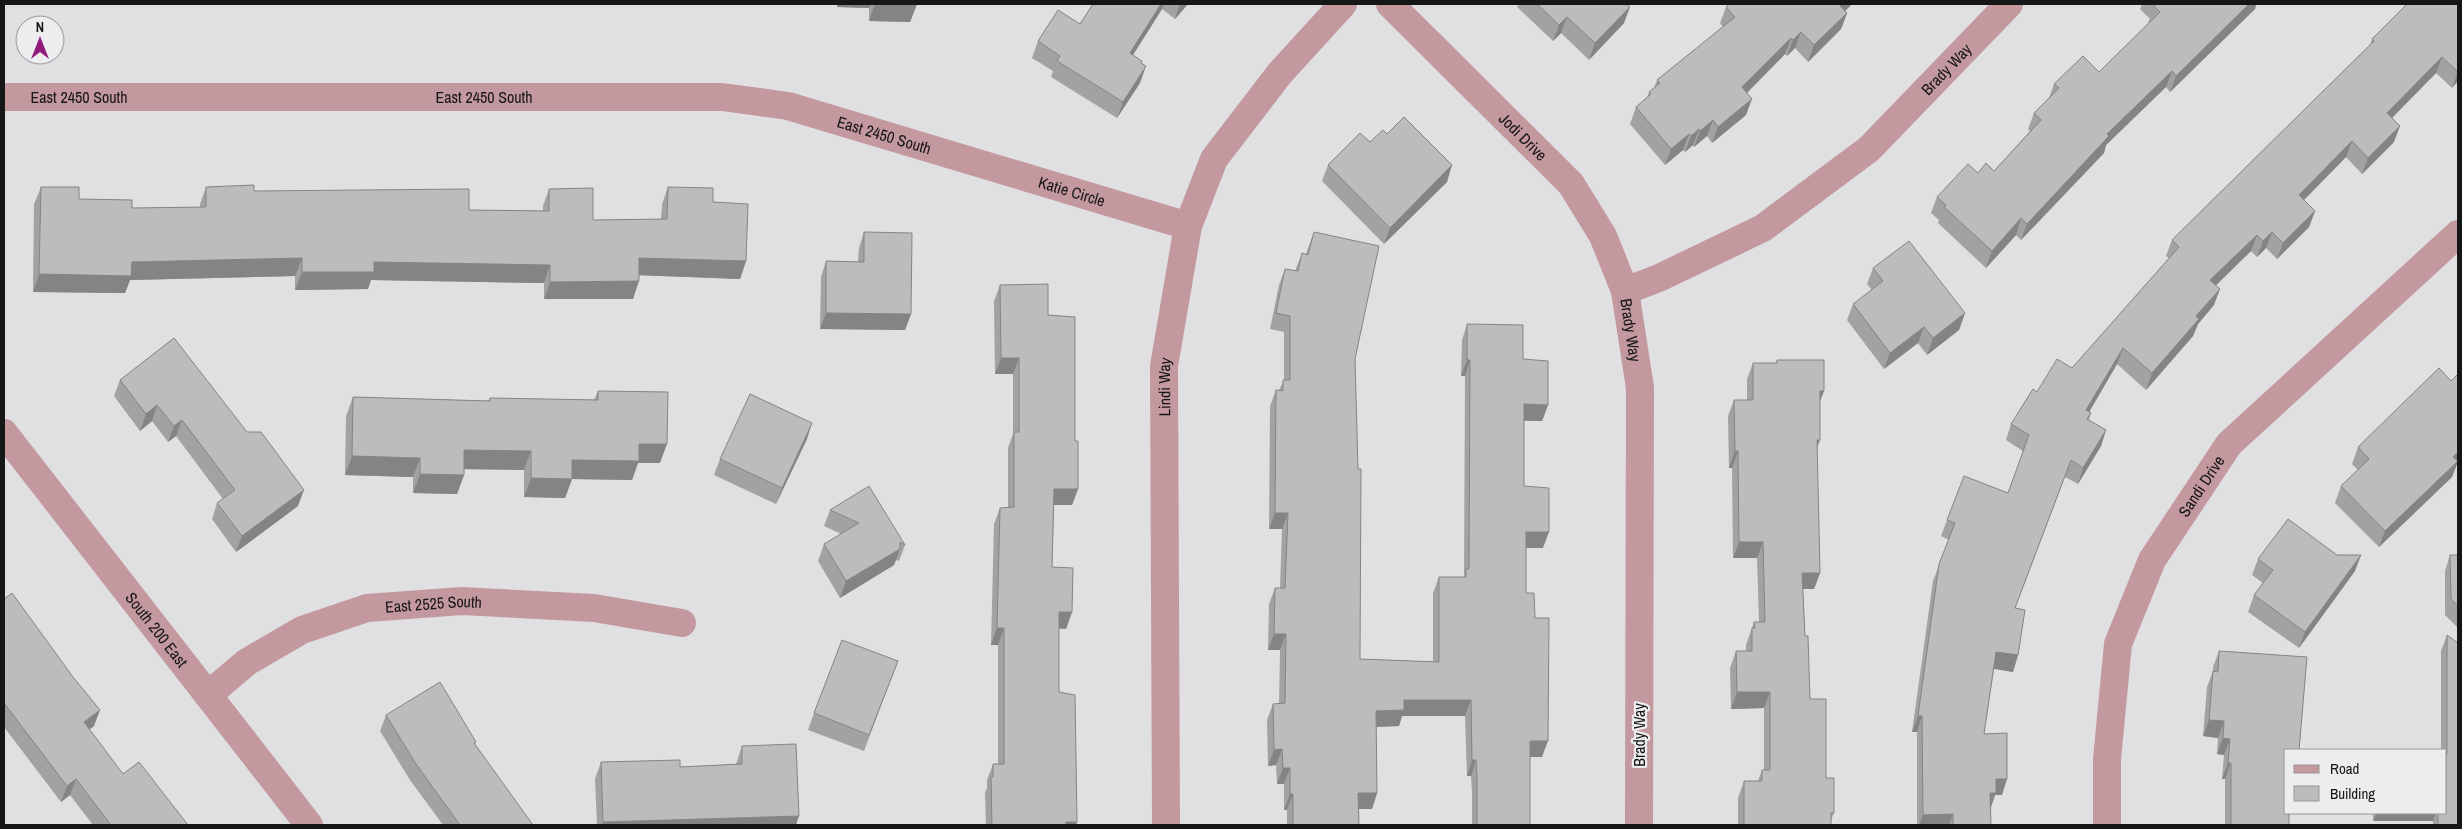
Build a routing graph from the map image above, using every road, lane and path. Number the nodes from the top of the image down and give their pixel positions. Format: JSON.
{"nodes":[{"id":1,"x":1343,"y":4,"type":"edge"},
{"id":2,"x":1390,"y":4,"type":"edge"},
{"id":3,"x":2009,"y":4,"type":"edge"},
{"id":4,"x":4,"y":97,"type":"edge"},
{"id":5,"x":956,"y":157,"type":"joint"},
{"id":6,"x":1188,"y":226,"type":"junction"},
{"id":7,"x":2458,"y":234,"type":"edge"},
{"id":8,"x":1625,"y":291,"type":"junction"},
{"id":9,"x":4,"y":433,"type":"edge"},
{"id":10,"x":682,"y":623,"type":"dead end"},
{"id":11,"x":208,"y":695,"type":"junction"},
{"id":12,"x":309,"y":825,"type":"edge"},
{"id":13,"x":1166,"y":825,"type":"edge"},
{"id":14,"x":1639,"y":825,"type":"edge"},
{"id":15,"x":2107,"y":825,"type":"edge"}],
"edges":[{"from":1,"to":6,"type":"street","name":"Lindi Way"},
{"from":2,"to":8,"type":"street","name":"Jodi Drive"},
{"from":3,"to":8,"type":"street","name":"Brady Way"},
{"from":4,"to":5,"type":"street","name":"East 2450 South"},
{"from":5,"to":6,"type":"street","name":"Katie Circle"},
{"from":6,"to":13,"type":"street","name":"Lindi Way"},
{"from":7,"to":15,"type":"street","name":"Sandi Drive"},
{"from":8,"to":14,"type":"street","name":"Brady Way"},
{"from":9,"to":11,"type":"street","name":"South 200 East"},
{"from":10,"to":11,"type":"street","name":"East 2525 South"},
{"from":11,"to":12,"type":"street","name":"South 200 East"}]}
